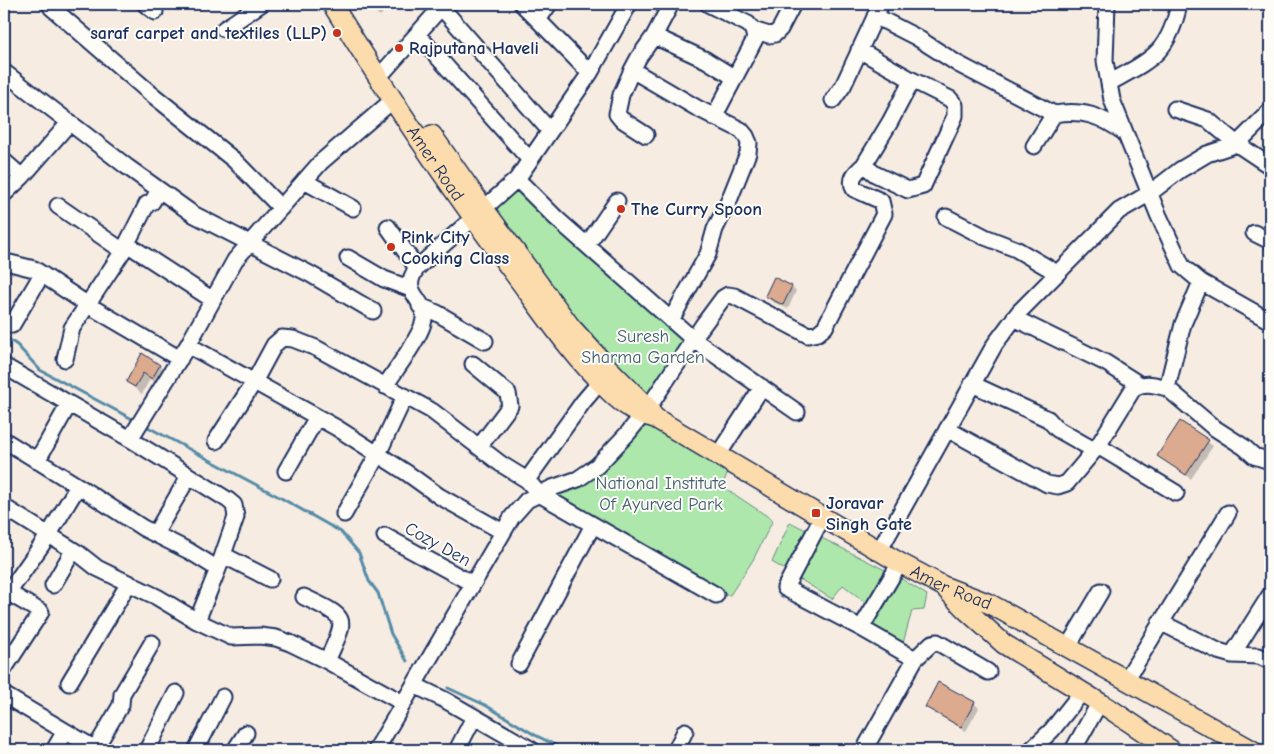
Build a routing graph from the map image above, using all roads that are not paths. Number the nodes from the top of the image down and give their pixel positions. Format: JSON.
{"nodes":[{"id":1,"x":261,"y":4,"type":"edge"},
{"id":2,"x":332,"y":4,"type":"edge"},
{"id":3,"x":346,"y":4,"type":"edge"},
{"id":4,"x":522,"y":4,"type":"edge"},
{"id":5,"x":549,"y":4,"type":"edge"},
{"id":6,"x":629,"y":4,"type":"edge"},
{"id":7,"x":671,"y":4,"type":"edge"},
{"id":8,"x":708,"y":4,"type":"edge"},
{"id":9,"x":793,"y":4,"type":"edge"},
{"id":10,"x":1106,"y":4,"type":"edge"},
{"id":11,"x":1179,"y":4,"type":"edge"},
{"id":12,"x":443,"y":5,"type":"edge"},
{"id":13,"x":51,"y":7,"type":"dead end"},
{"id":14,"x":878,"y":10,"type":"edge"},
{"id":15,"x":538,"y":20,"type":"junction"},
{"id":16,"x":224,"y":29,"type":"dead end"},
{"id":17,"x":753,"y":30,"type":"junction"},
{"id":18,"x":417,"y":34,"type":"junction"},
{"id":19,"x":654,"y":36,"type":"junction"},
{"id":20,"x":859,"y":50,"type":"junction"},
{"id":21,"x":632,"y":70,"type":"junction"},
{"id":22,"x":4,"y":72,"type":"edge"},
{"id":23,"x":382,"y":73,"type":"junction"},
{"id":24,"x":590,"y":73,"type":"junction"},
{"id":25,"x":735,"y":78,"type":"junction"},
{"id":26,"x":912,"y":80,"type":"junction"},
{"id":27,"x":1109,"y":83,"type":"junction"},
{"id":28,"x":393,"y":100,"type":"junction"},
{"id":29,"x":833,"y":100,"type":"dead end"},
{"id":30,"x":1175,"y":109,"type":"dead end"},
{"id":31,"x":1270,"y":112,"type":"edge"},
{"id":32,"x":1054,"y":114,"type":"junction"},
{"id":33,"x":714,"y":117,"type":"junction"},
{"id":34,"x":70,"y":122,"type":"junction"},
{"id":35,"x":550,"y":131,"type":"junction"},
{"id":36,"x":1126,"y":133,"type":"junction"},
{"id":37,"x":646,"y":135,"type":"dead end"},
{"id":38,"x":1237,"y":144,"type":"junction"},
{"id":39,"x":1034,"y":146,"type":"dead end"},
{"id":40,"x":530,"y":160,"type":"junction"},
{"id":41,"x":4,"y":161,"type":"edge"},
{"id":42,"x":864,"y":165,"type":"junction"},
{"id":43,"x":1270,"y":166,"type":"edge"},
{"id":44,"x":22,"y":177,"type":"junction"},
{"id":45,"x":517,"y":179,"type":"junction"},
{"id":46,"x":304,"y":181,"type":"junction"},
{"id":47,"x":159,"y":190,"type":"junction"},
{"id":48,"x":1150,"y":193,"type":"junction"},
{"id":49,"x":4,"y":194,"type":"edge"},
{"id":50,"x":617,"y":201,"type":"dead end"},
{"id":51,"x":58,"y":206,"type":"dead end"},
{"id":52,"x":281,"y":208,"type":"junction"},
{"id":53,"x":353,"y":208,"type":"dead end"},
{"id":54,"x":478,"y":214,"type":"junction"},
{"id":55,"x":946,"y":217,"type":"dead end"},
{"id":56,"x":388,"y":228,"type":"dead end"},
{"id":57,"x":1254,"y":233,"type":"dead end"},
{"id":58,"x":1270,"y":241,"type":"edge"},
{"id":59,"x":250,"y":243,"type":"junction"},
{"id":60,"x":588,"y":246,"type":"junction"},
{"id":61,"x":125,"y":247,"type":"junction"},
{"id":62,"x":348,"y":258,"type":"dead end"},
{"id":63,"x":4,"y":264,"type":"edge"},
{"id":64,"x":417,"y":268,"type":"junction"},
{"id":65,"x":1058,"y":273,"type":"junction"},
{"id":66,"x":42,"y":274,"type":"junction"},
{"id":67,"x":1200,"y":282,"type":"junction"},
{"id":68,"x":411,"y":289,"type":"junction"},
{"id":69,"x":213,"y":300,"type":"junction"},
{"id":70,"x":88,"y":305,"type":"junction"},
{"id":71,"x":420,"y":306,"type":"junction"},
{"id":72,"x":373,"y":311,"type":"dead end"},
{"id":73,"x":1014,"y":318,"type":"junction"},
{"id":74,"x":671,"y":320,"type":"junction"},
{"id":75,"x":1270,"y":322,"type":"edge"},
{"id":76,"x":12,"y":325,"type":"dead end"},
{"id":77,"x":694,"y":340,"type":"junction"},
{"id":78,"x":485,"y":341,"type":"dead end"},
{"id":79,"x":188,"y":345,"type":"junction"},
{"id":80,"x":180,"y":359,"type":"junction"},
{"id":81,"x":65,"y":360,"type":"dead end"},
{"id":82,"x":473,"y":364,"type":"dead end"},
{"id":83,"x":4,"y":366,"type":"edge"},
{"id":84,"x":254,"y":382,"type":"junction"},
{"id":85,"x":600,"y":382,"type":"junction"},
{"id":86,"x":972,"y":384,"type":"junction"},
{"id":87,"x":1139,"y":384,"type":"junction"},
{"id":88,"x":386,"y":386,"type":"junction"},
{"id":89,"x":762,"y":387,"type":"junction"},
{"id":90,"x":1167,"y":388,"type":"junction"},
{"id":91,"x":405,"y":396,"type":"junction"},
{"id":92,"x":69,"y":404,"type":"junction"},
{"id":93,"x":797,"y":412,"type":"dead end"},
{"id":94,"x":649,"y":414,"type":"junction"},
{"id":95,"x":318,"y":417,"type":"junction"},
{"id":96,"x":947,"y":429,"type":"junction"},
{"id":97,"x":134,"y":433,"type":"junction"},
{"id":98,"x":4,"y":440,"type":"edge"},
{"id":99,"x":216,"y":441,"type":"dead end"},
{"id":100,"x":478,"y":447,"type":"junction"},
{"id":101,"x":1096,"y":448,"type":"junction"},
{"id":102,"x":378,"y":454,"type":"junction"},
{"id":103,"x":718,"y":455,"type":"junction"},
{"id":104,"x":37,"y":461,"type":"junction"},
{"id":105,"x":1270,"y":461,"type":"edge"},
{"id":106,"x":286,"y":471,"type":"dead end"},
{"id":107,"x":189,"y":476,"type":"junction"},
{"id":108,"x":527,"y":480,"type":"junction"},
{"id":109,"x":78,"y":486,"type":"junction"},
{"id":110,"x":539,"y":494,"type":"junction"},
{"id":111,"x":1176,"y":494,"type":"dead end"},
{"id":112,"x":4,"y":507,"type":"edge"},
{"id":113,"x":1228,"y":513,"type":"dead end"},
{"id":114,"x":344,"y":514,"type":"dead end"},
{"id":115,"x":822,"y":516,"type":"junction"},
{"id":116,"x":593,"y":525,"type":"junction"},
{"id":117,"x":503,"y":532,"type":"junction"},
{"id":118,"x":154,"y":534,"type":"junction"},
{"id":119,"x":48,"y":536,"type":"junction"},
{"id":120,"x":385,"y":536,"type":"dead end"},
{"id":121,"x":879,"y":550,"type":"junction"},
{"id":122,"x":74,"y":551,"type":"junction"},
{"id":123,"x":220,"y":562,"type":"junction"},
{"id":124,"x":900,"y":564,"type":"junction"},
{"id":125,"x":270,"y":579,"type":"dead end"},
{"id":126,"x":129,"y":583,"type":"junction"},
{"id":127,"x":473,"y":584,"type":"junction"},
{"id":128,"x":53,"y":585,"type":"dead end"},
{"id":129,"x":943,"y":586,"type":"junction"},
{"id":130,"x":1101,"y":590,"type":"dead end"},
{"id":131,"x":6,"y":592,"type":"edge"},
{"id":132,"x":716,"y":594,"type":"dead end"},
{"id":133,"x":1270,"y":595,"type":"edge"},
{"id":134,"x":304,"y":597,"type":"dead end"},
{"id":135,"x":197,"y":621,"type":"junction"},
{"id":136,"x":1160,"y":622,"type":"junction"},
{"id":137,"x":861,"y":628,"type":"junction"},
{"id":138,"x":152,"y":643,"type":"dead end"},
{"id":139,"x":1067,"y":648,"type":"junction"},
{"id":140,"x":1232,"y":654,"type":"junction"},
{"id":141,"x":914,"y":659,"type":"junction"},
{"id":142,"x":328,"y":661,"type":"junction"},
{"id":143,"x":1270,"y":661,"type":"edge"},
{"id":144,"x":519,"y":664,"type":"dead end"},
{"id":145,"x":4,"y":669,"type":"edge"},
{"id":146,"x":988,"y":672,"type":"dead end"},
{"id":147,"x":1126,"y":680,"type":"junction"},
{"id":148,"x":416,"y":682,"type":"junction"},
{"id":149,"x":69,"y":683,"type":"dead end"},
{"id":150,"x":1082,"y":692,"type":"junction"},
{"id":151,"x":176,"y":693,"type":"dead end"},
{"id":152,"x":4,"y":695,"type":"edge"},
{"id":153,"x":222,"y":697,"type":"dead end"},
{"id":154,"x":1100,"y":702,"type":"junction"},
{"id":155,"x":403,"y":703,"type":"junction"},
{"id":156,"x":474,"y":717,"type":"junction"},
{"id":157,"x":65,"y":731,"type":"junction"},
{"id":158,"x":685,"y":731,"type":"dead end"},
{"id":159,"x":246,"y":733,"type":"dead end"},
{"id":160,"x":1151,"y":744,"type":"edge"},
{"id":161,"x":54,"y":750,"type":"edge"},
{"id":162,"x":96,"y":750,"type":"edge"},
{"id":163,"x":147,"y":750,"type":"edge"},
{"id":164,"x":196,"y":750,"type":"edge"},
{"id":165,"x":235,"y":750,"type":"edge"},
{"id":166,"x":376,"y":750,"type":"edge"},
{"id":167,"x":457,"y":750,"type":"edge"},
{"id":168,"x":531,"y":750,"type":"edge"},
{"id":169,"x":676,"y":750,"type":"edge"},
{"id":170,"x":864,"y":750,"type":"edge"},
{"id":171,"x":1031,"y":750,"type":"edge"},
{"id":172,"x":1073,"y":750,"type":"edge"},
{"id":173,"x":1171,"y":750,"type":"edge"},
{"id":174,"x":1252,"y":750,"type":"edge"}],
"edges":[{"from":1,"to":16,"type":"street"},
{"from":2,"to":23,"type":"main road","name":"Amer Road"},
{"from":3,"to":23,"type":"main road","name":"Amer Road"},
{"from":4,"to":15,"type":"street"},
{"from":5,"to":15,"type":"street"},
{"from":6,"to":24,"type":"street"},
{"from":7,"to":19,"type":"street"},
{"from":8,"to":17,"type":"street"},
{"from":9,"to":17,"type":"street"},
{"from":10,"to":27,"type":"street"},
{"from":11,"to":27,"type":"street"},
{"from":12,"to":18,"type":"street"},
{"from":12,"to":35,"type":"street"},
{"from":13,"to":52,"type":"street"},
{"from":14,"to":20,"type":"street"},
{"from":14,"to":32,"type":"street"},
{"from":15,"to":24,"type":"street"},
{"from":17,"to":25,"type":"street"},
{"from":18,"to":23,"type":"street"},
{"from":18,"to":40,"type":"street"},
{"from":19,"to":21,"type":"street"},
{"from":19,"to":25,"type":"street"},
{"from":20,"to":26,"type":"street"},
{"from":20,"to":29,"type":"street"},
{"from":21,"to":33,"type":"street"},
{"from":21,"to":37,"type":"street"},
{"from":22,"to":34,"type":"street"},
{"from":23,"to":28,"type":"main road","name":"Amer Road"},
{"from":23,"to":54,"type":"main road","name":"Amer Road"},
{"from":24,"to":35,"type":"street"},
{"from":25,"to":33,"type":"street"},
{"from":26,"to":42,"type":"street"},
{"from":26,"to":42,"type":"street"},
{"from":27,"to":36,"type":"street"},
{"from":28,"to":46,"type":"street"},
{"from":28,"to":54,"type":"main road","name":"Amer Road"},
{"from":30,"to":38,"type":"street"},
{"from":31,"to":38,"type":"street"},
{"from":32,"to":36,"type":"street"},
{"from":32,"to":39,"type":"street"},
{"from":33,"to":74,"type":"street"},
{"from":34,"to":44,"type":"street"},
{"from":34,"to":47,"type":"street"},
{"from":35,"to":40,"type":"street"},
{"from":36,"to":48,"type":"street"},
{"from":38,"to":43,"type":"street"},
{"from":38,"to":48,"type":"street"},
{"from":40,"to":45,"type":"street"},
{"from":41,"to":44,"type":"street"},
{"from":42,"to":77,"type":"street"},
{"from":44,"to":49,"type":"street"},
{"from":45,"to":54,"type":"street"},
{"from":45,"to":60,"type":"street"},
{"from":46,"to":52,"type":"street"},
{"from":46,"to":53,"type":"street"},
{"from":47,"to":59,"type":"street"},
{"from":47,"to":61,"type":"street"},
{"from":48,"to":65,"type":"street"},
{"from":48,"to":67,"type":"street"},
{"from":50,"to":60,"type":"street"},
{"from":51,"to":61,"type":"street"},
{"from":52,"to":59,"type":"street"},
{"from":54,"to":64,"type":"street"},
{"from":54,"to":85,"type":"main road","name":"Amer Road"},
{"from":54,"to":94,"type":"main road","name":"Amer Road"},
{"from":55,"to":65,"type":"street"},
{"from":56,"to":64,"type":"street"},
{"from":57,"to":58,"type":"street"},
{"from":59,"to":69,"type":"street"},
{"from":59,"to":72,"type":"street"},
{"from":60,"to":74,"type":"street"},
{"from":61,"to":69,"type":"street"},
{"from":61,"to":70,"type":"street"},
{"from":62,"to":68,"type":"street"},
{"from":63,"to":66,"type":"street"},
{"from":64,"to":68,"type":"street"},
{"from":65,"to":73,"type":"street"},
{"from":66,"to":70,"type":"street"},
{"from":66,"to":76,"type":"street"},
{"from":67,"to":75,"type":"street"},
{"from":67,"to":90,"type":"street"},
{"from":68,"to":71,"type":"street"},
{"from":69,"to":79,"type":"street"},
{"from":70,"to":80,"type":"street"},
{"from":70,"to":81,"type":"street"},
{"from":71,"to":78,"type":"street"},
{"from":71,"to":88,"type":"street"},
{"from":73,"to":86,"type":"street"},
{"from":73,"to":87,"type":"street"},
{"from":74,"to":77,"type":"street"},
{"from":77,"to":89,"type":"street"},
{"from":77,"to":94,"type":"street"},
{"from":79,"to":80,"type":"street"},
{"from":79,"to":84,"type":"street"},
{"from":80,"to":97,"type":"street"},
{"from":82,"to":100,"type":"street"},
{"from":83,"to":92,"type":"street"},
{"from":84,"to":88,"type":"street"},
{"from":84,"to":95,"type":"street"},
{"from":84,"to":99,"type":"street"},
{"from":85,"to":94,"type":"main road","name":"Amer Road"},
{"from":85,"to":108,"type":"street"},
{"from":86,"to":96,"type":"street"},
{"from":86,"to":101,"type":"street"},
{"from":87,"to":90,"type":"street"},
{"from":87,"to":101,"type":"street"},
{"from":88,"to":91,"type":"street"},
{"from":89,"to":93,"type":"street"},
{"from":89,"to":103,"type":"street"},
{"from":90,"to":105,"type":"street"},
{"from":91,"to":100,"type":"street"},
{"from":91,"to":102,"type":"street"},
{"from":92,"to":97,"type":"street"},
{"from":92,"to":104,"type":"street"},
{"from":94,"to":103,"type":"main road","name":"Amer Road"},
{"from":94,"to":110,"type":"street"},
{"from":95,"to":102,"type":"street"},
{"from":95,"to":106,"type":"street"},
{"from":96,"to":101,"type":"street"},
{"from":96,"to":121,"type":"street"},
{"from":97,"to":107,"type":"street"},
{"from":98,"to":104,"type":"street"},
{"from":100,"to":108,"type":"street"},
{"from":101,"to":111,"type":"street"},
{"from":102,"to":114,"type":"street"},
{"from":102,"to":117,"type":"street"},
{"from":103,"to":115,"type":"main road","name":"Amer Road"},
{"from":104,"to":109,"type":"street"},
{"from":107,"to":118,"type":"street"},
{"from":107,"to":123,"type":"street"},
{"from":108,"to":110,"type":"street"},
{"from":109,"to":118,"type":"street"},
{"from":109,"to":119,"type":"street"},
{"from":110,"to":116,"type":"street"},
{"from":110,"to":117,"type":"street"},
{"from":112,"to":119,"type":"street"},
{"from":113,"to":136,"type":"street"},
{"from":115,"to":121,"type":"main road","name":"Amer Road"},
{"from":115,"to":137,"type":"street"},
{"from":116,"to":132,"type":"street"},
{"from":116,"to":144,"type":"street"},
{"from":117,"to":127,"type":"street"},
{"from":118,"to":123,"type":"street"},
{"from":119,"to":122,"type":"street"},
{"from":119,"to":131,"type":"street"},
{"from":120,"to":127,"type":"street","name":"Cozy Den"},
{"from":121,"to":124,"type":"main road","name":"Amer Road"},
{"from":122,"to":126,"type":"street"},
{"from":122,"to":128,"type":"street"},
{"from":123,"to":125,"type":"street"},
{"from":123,"to":135,"type":"street"},
{"from":124,"to":129,"type":"main road","name":"Amer Road"},
{"from":124,"to":137,"type":"street"},
{"from":126,"to":135,"type":"street"},
{"from":126,"to":149,"type":"street"},
{"from":127,"to":148,"type":"street"},
{"from":129,"to":139,"type":"main road","name":"Amer Road"},
{"from":129,"to":150,"type":"main road"},
{"from":130,"to":139,"type":"street"},
{"from":131,"to":145,"type":"street"},
{"from":133,"to":140,"type":"street"},
{"from":134,"to":142,"type":"street"},
{"from":135,"to":142,"type":"street"},
{"from":136,"to":140,"type":"street"},
{"from":136,"to":147,"type":"street"},
{"from":137,"to":141,"type":"street"},
{"from":138,"to":162,"type":"street"},
{"from":139,"to":147,"type":"main road","name":"Amer Road"},
{"from":140,"to":143,"type":"street"},
{"from":141,"to":146,"type":"street"},
{"from":141,"to":170,"type":"street"},
{"from":142,"to":155,"type":"street"},
{"from":147,"to":174,"type":"main road","name":"Amer Road"},
{"from":148,"to":155,"type":"street"},
{"from":148,"to":156,"type":"street"},
{"from":150,"to":154,"type":"main road"},
{"from":150,"to":171,"type":"street"},
{"from":151,"to":163,"type":"street"},
{"from":152,"to":157,"type":"street"},
{"from":153,"to":164,"type":"street"},
{"from":154,"to":160,"type":"main road"},
{"from":154,"to":172,"type":"street"},
{"from":155,"to":166,"type":"street"},
{"from":156,"to":167,"type":"street"},
{"from":156,"to":168,"type":"street"},
{"from":157,"to":161,"type":"street"},
{"from":157,"to":162,"type":"street"},
{"from":158,"to":169,"type":"street"},
{"from":159,"to":165,"type":"street"},
{"from":160,"to":173,"type":"main road"}]}
